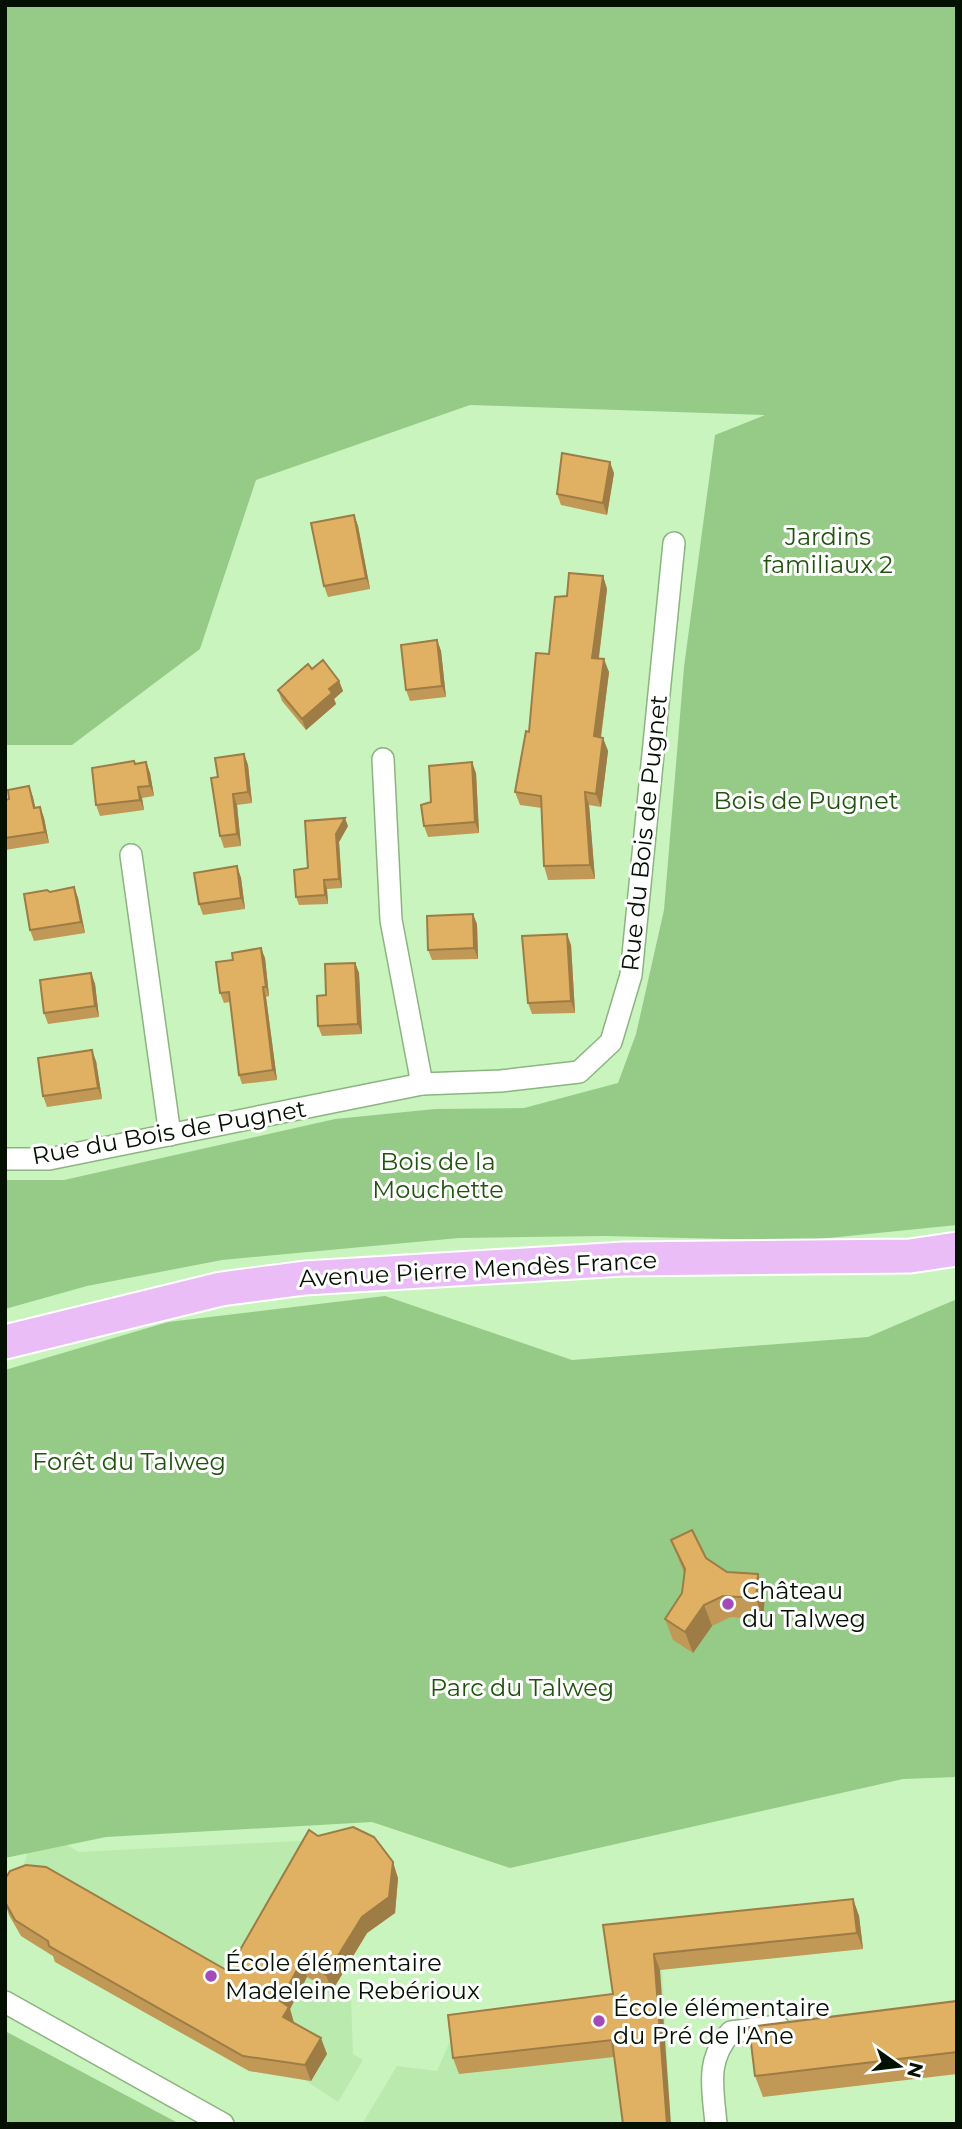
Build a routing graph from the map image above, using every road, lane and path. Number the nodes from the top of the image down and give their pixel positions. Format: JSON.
{"nodes":[{"id":1,"x":674,"y":543,"type":"dead end"},
{"id":2,"x":383,"y":759,"type":"dead end"},
{"id":3,"x":131,"y":855,"type":"dead end"},
{"id":4,"x":422,"y":1084,"type":"junction"},
{"id":5,"x":170,"y":1135,"type":"junction"},
{"id":6,"x":5,"y":1159,"type":"edge"},
{"id":7,"x":957,"y":1249,"type":"edge"},
{"id":8,"x":5,"y":1342,"type":"edge"},
{"id":9,"x":5,"y":2002,"type":"edge"},
{"id":10,"x":797,"y":2024,"type":"edge"},
{"id":11,"x":223,"y":2124,"type":"edge"},
{"id":12,"x":716,"y":2124,"type":"edge"}],
"edges":[{"from":1,"to":4,"type":"street","name":"Rue du Bois de Pugnet"},
{"from":2,"to":4,"type":"street"},
{"from":3,"to":5,"type":"street"},
{"from":4,"to":5,"type":"street","name":"Rue du Bois de Pugnet"},
{"from":5,"to":6,"type":"street","name":"Rue du Bois de Pugnet"},
{"from":7,"to":8,"type":"main road","name":"Avenue Pierre Mendès France"},
{"from":9,"to":11,"type":"street"},
{"from":10,"to":12,"type":"street"}]}
